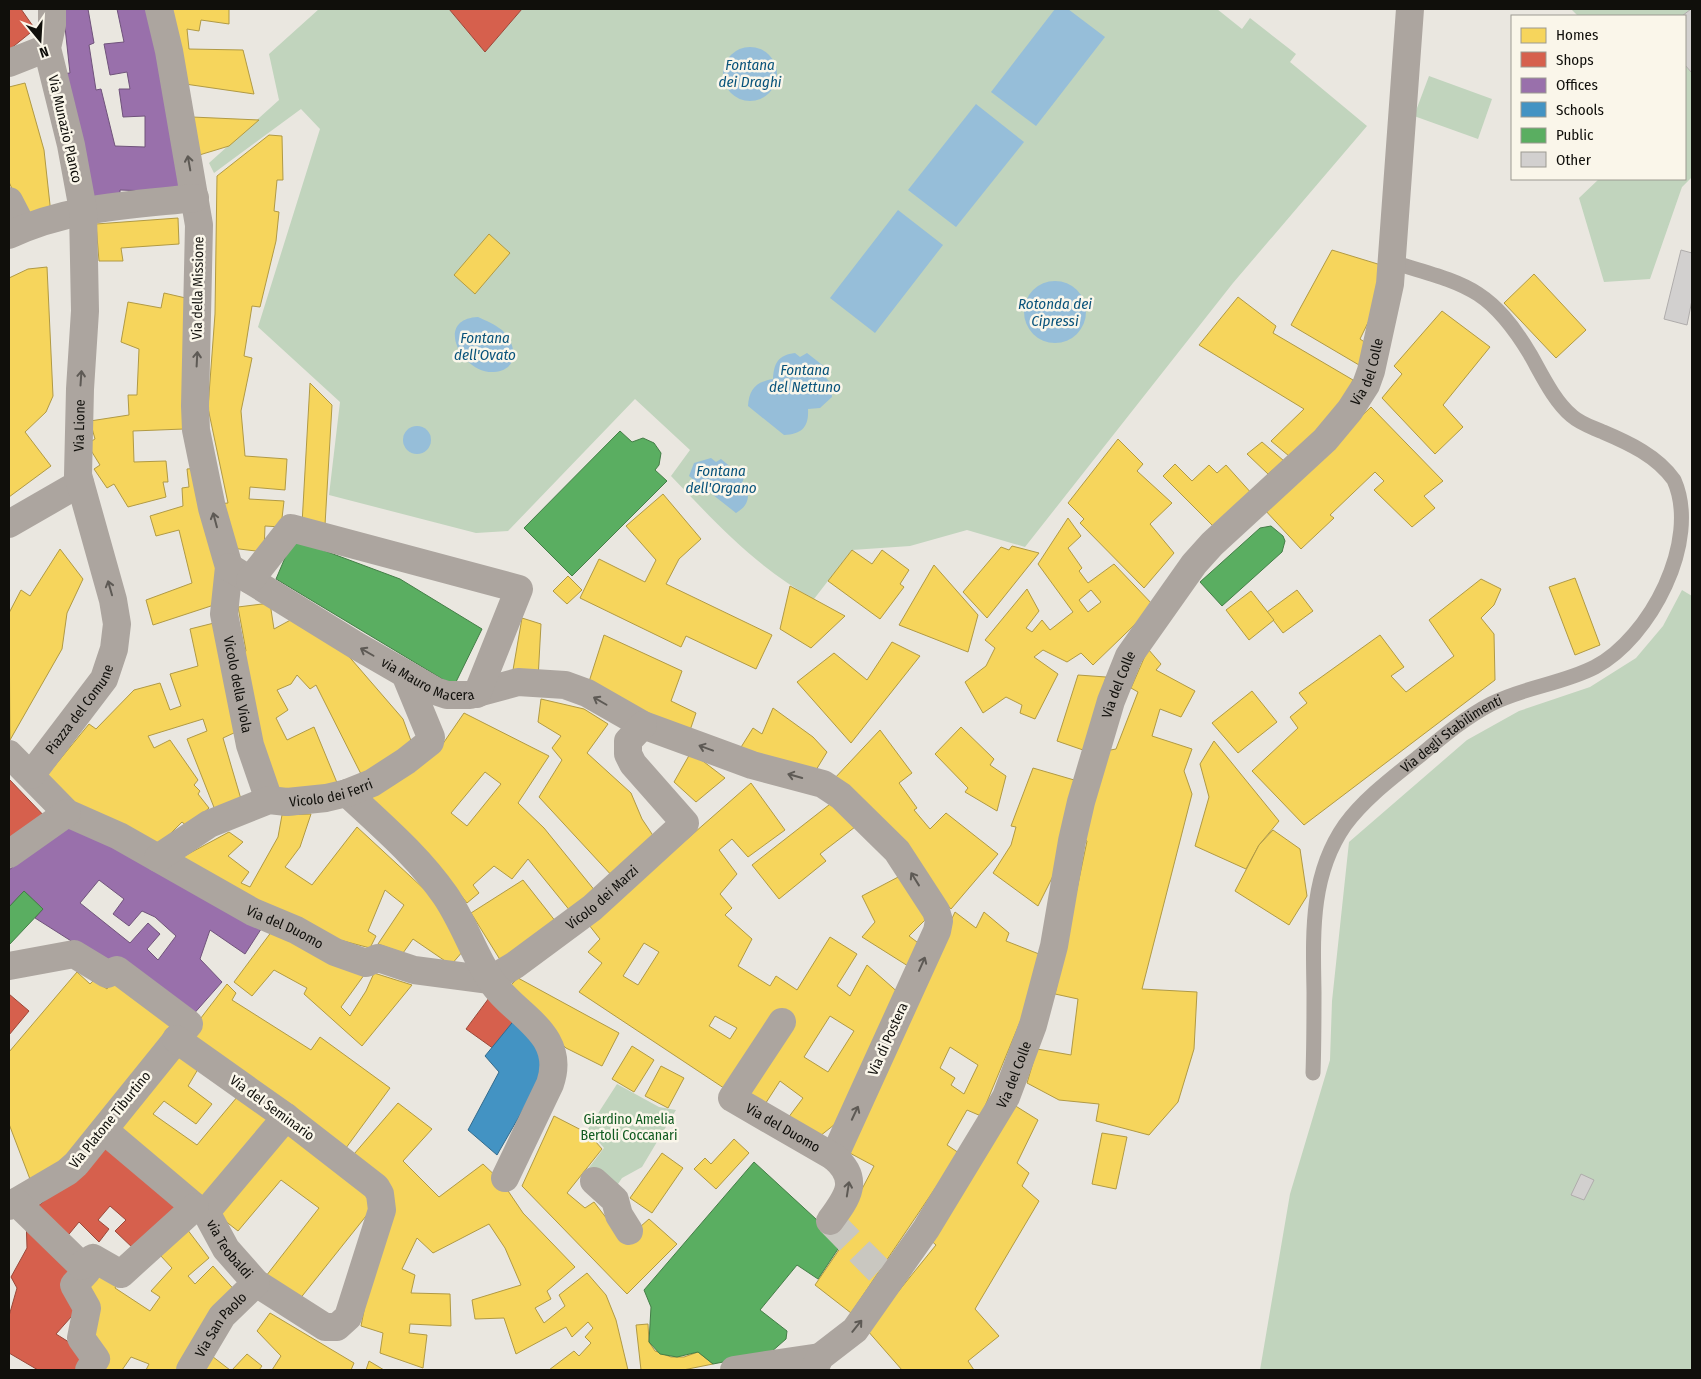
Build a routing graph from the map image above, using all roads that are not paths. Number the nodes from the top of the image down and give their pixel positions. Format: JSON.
{"nodes":[{"id":1,"x":52,"y":9,"type":"edge"},
{"id":2,"x":159,"y":9,"type":"edge"},
{"id":3,"x":1409,"y":20,"type":"edge"},
{"id":4,"x":47,"y":48,"type":"junction"},
{"id":5,"x":9,"y":63,"type":"edge"},
{"id":6,"x":195,"y":198,"type":"junction"},
{"id":7,"x":9,"y":201,"type":"edge"},
{"id":8,"x":83,"y":210,"type":"junction"},
{"id":9,"x":16,"y":232,"type":"edge"},
{"id":10,"x":1392,"y":262,"type":"junction"},
{"id":11,"x":80,"y":483,"type":"junction"},
{"id":12,"x":9,"y":524,"type":"edge"},
{"id":13,"x":239,"y":573,"type":"junction"},
{"id":14,"x":116,"y":636,"type":"joint"},
{"id":15,"x":405,"y":674,"type":"junction"},
{"id":16,"x":477,"y":694,"type":"junction"},
{"id":17,"x":642,"y":725,"type":"junction"},
{"id":18,"x":9,"y":754,"type":"edge"},
{"id":19,"x":31,"y":775,"type":"junction"},
{"id":20,"x":347,"y":793,"type":"junction"},
{"id":21,"x":269,"y":800,"type":"junction"},
{"id":22,"x":67,"y":813,"type":"junction"},
{"id":23,"x":9,"y":854,"type":"edge"},
{"id":24,"x":158,"y":858,"type":"junction"},
{"id":25,"x":939,"y":921,"type":"joint"},
{"id":26,"x":9,"y":966,"type":"edge"},
{"id":27,"x":490,"y":980,"type":"junction"},
{"id":28,"x":782,"y":1022,"type":"dead end"},
{"id":29,"x":176,"y":1039,"type":"junction"},
{"id":30,"x":1313,"y":1073,"type":"dead end"},
{"id":31,"x":286,"y":1117,"type":"junction"},
{"id":32,"x":105,"y":1131,"type":"junction"},
{"id":33,"x":834,"y":1157,"type":"junction"},
{"id":34,"x":505,"y":1178,"type":"dead end"},
{"id":35,"x":594,"y":1181,"type":"dead end"},
{"id":36,"x":12,"y":1204,"type":"edge"},
{"id":37,"x":200,"y":1210,"type":"junction"},
{"id":38,"x":830,"y":1221,"type":"dead end"},
{"id":39,"x":628,"y":1231,"type":"dead end"},
{"id":40,"x":82,"y":1266,"type":"junction"},
{"id":41,"x":256,"y":1283,"type":"junction"},
{"id":42,"x":342,"y":1324,"type":"joint"},
{"id":43,"x":817,"y":1364,"type":"edge"},
{"id":44,"x":89,"y":1370,"type":"edge"},
{"id":45,"x":190,"y":1370,"type":"edge"},
{"id":46,"x":734,"y":1370,"type":"edge"}],
"edges":[{"from":1,"to":4,"type":"street"},
{"from":6,"to":2,"type":"street","name":"Via della Missione","one_way":true},
{"from":3,"to":10,"type":"street","name":"Via del Colle"},
{"from":4,"to":5,"type":"street"},
{"from":4,"to":8,"type":"street","name":"Via Munazio Planco"},
{"from":6,"to":8,"type":"street"},
{"from":13,"to":6,"type":"street","name":"Via della Missione","one_way":true},
{"from":7,"to":9,"type":"street"},
{"from":8,"to":9,"type":"street"},
{"from":11,"to":8,"type":"street","name":"Via Lione","one_way":true},
{"from":10,"to":30,"type":"lane","name":"Via degli Stabilimenti"},
{"from":43,"to":10,"type":"street","name":"Via del Colle","one_way":true},
{"from":11,"to":12,"type":"street"},
{"from":14,"to":11,"type":"street","name":"Via Lione","one_way":true},
{"from":15,"to":13,"type":"street","name":"via Mauro Macera","one_way":true},
{"from":13,"to":16,"type":"street"},
{"from":13,"to":21,"type":"street","name":"Vicolo della Viola"},
{"from":14,"to":19,"type":"street","name":"Piazza del Comune"},
{"from":15,"to":16,"type":"street","name":"via Mauro Macera"},
{"from":15,"to":20,"type":"street","name":"Vicolo dei Ferri"},
{"from":17,"to":16,"type":"street","name":"via Mauro Macera","one_way":true},
{"from":25,"to":17,"type":"street","name":"via Mauro Macera","one_way":true},
{"from":17,"to":27,"type":"street","name":"Vicolo dei Marzi"},
{"from":18,"to":19,"type":"street"},
{"from":19,"to":22,"type":"street"},
{"from":20,"to":21,"type":"street","name":"Vicolo dei Ferri"},
{"from":20,"to":27,"type":"street"},
{"from":21,"to":24,"type":"street","name":"Vicolo dei Ferri"},
{"from":22,"to":23,"type":"street"},
{"from":22,"to":24,"type":"street","name":"Via del Duomo"},
{"from":24,"to":27,"type":"street","name":"Via del Duomo"},
{"from":33,"to":25,"type":"street","name":"Via di Postera","one_way":true},
{"from":26,"to":29,"type":"street"},
{"from":27,"to":34,"type":"street"},
{"from":28,"to":33,"type":"street","name":"Via del Duomo"},
{"from":29,"to":31,"type":"street","name":"Via del Seminario"},
{"from":29,"to":32,"type":"street","name":"Via Platone Tiburtino"},
{"from":31,"to":37,"type":"street"},
{"from":31,"to":42,"type":"street","name":"Via del Seminario"},
{"from":32,"to":36,"type":"street","name":"Via Platone Tiburtino"},
{"from":32,"to":37,"type":"street","name":"via Teobaldi"},
{"from":38,"to":33,"type":"street","one_way":true},
{"from":35,"to":39,"type":"street"},
{"from":36,"to":40,"type":"street"},
{"from":37,"to":40,"type":"street"},
{"from":37,"to":41,"type":"street","name":"via Teobaldi"},
{"from":40,"to":44,"type":"street"},
{"from":41,"to":42,"type":"street","name":"via Teobaldi"},
{"from":41,"to":45,"type":"street","name":"Via San Paolo"},
{"from":43,"to":46,"type":"street"}]}
